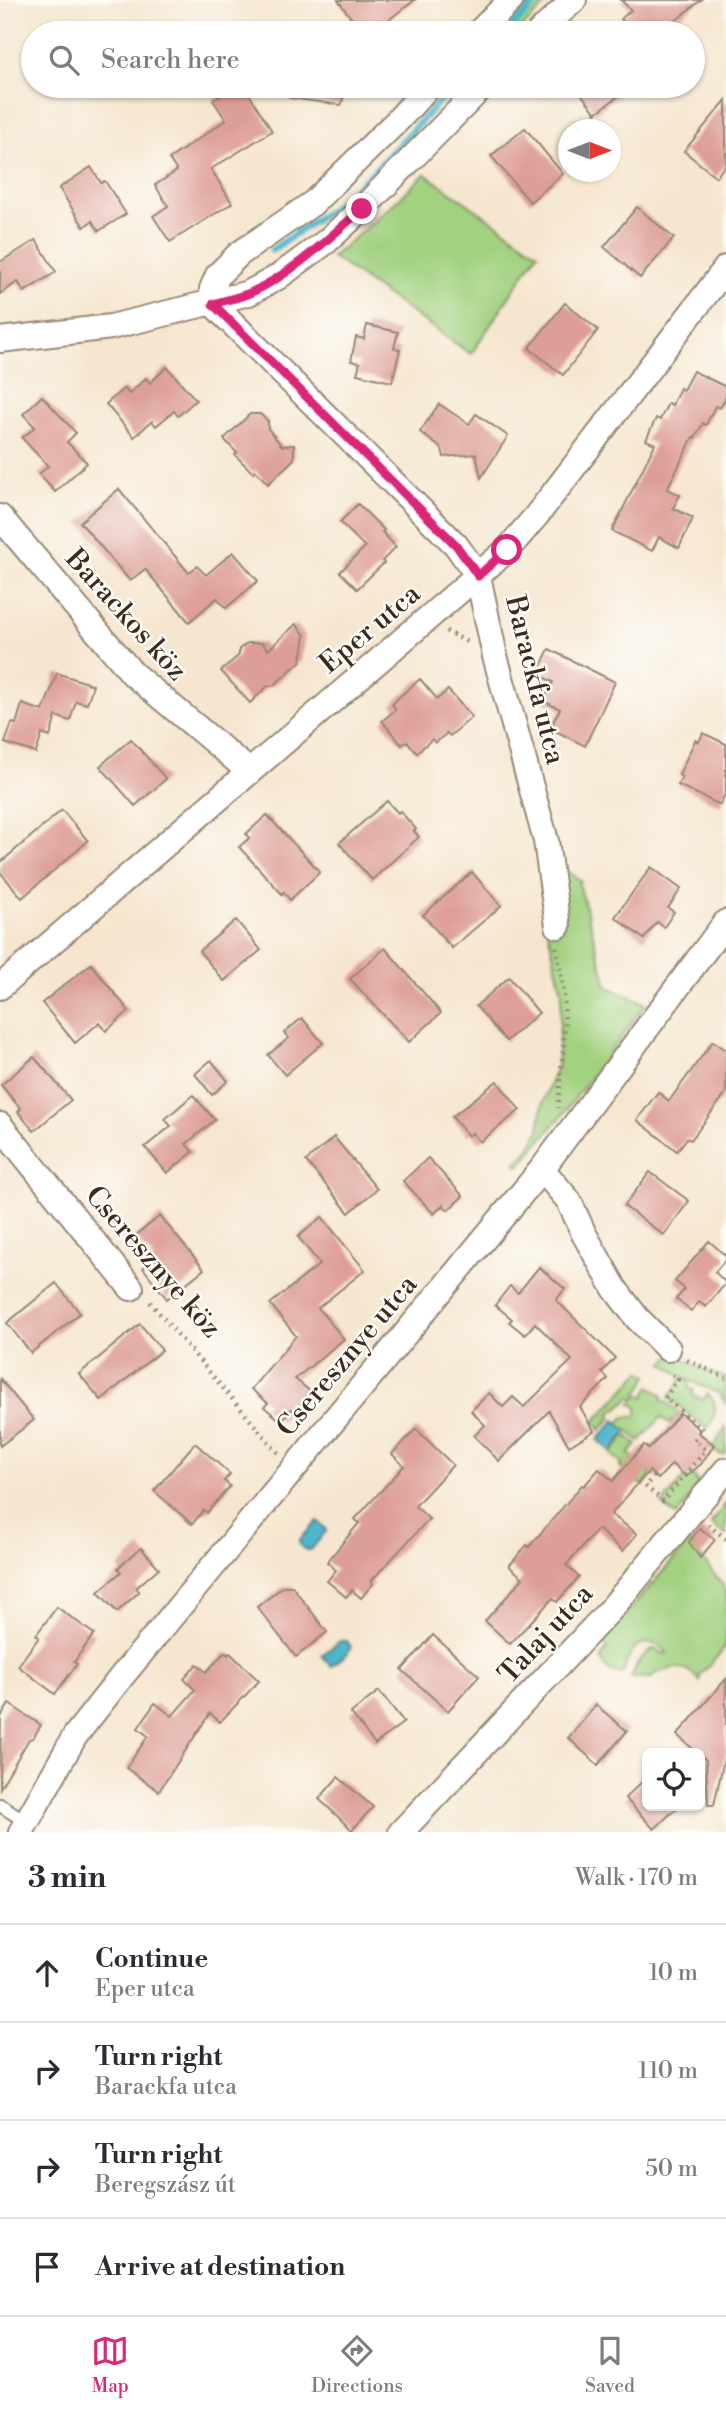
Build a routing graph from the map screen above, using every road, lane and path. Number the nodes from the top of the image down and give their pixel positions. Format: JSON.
{"nodes":[{"id":1,"x":511,"y":0,"type":"edge"},
{"id":2,"x":574,"y":0,"type":"edge"},
{"id":3,"x":490,"y":21,"type":"edge"},
{"id":4,"x":551,"y":21,"type":"edge"},
{"id":5,"x":418,"y":98,"type":"edge"},
{"id":6,"x":470,"y":98,"type":"edge"},
{"id":7,"x":726,"y":268,"type":"edge"},
{"id":8,"x":213,"y":304,"type":"junction"},
{"id":9,"x":0,"y":340,"type":"edge"},
{"id":10,"x":0,"y":517,"type":"edge"},
{"id":11,"x":478,"y":576,"type":"junction"},
{"id":12,"x":249,"y":771,"type":"junction"},
{"id":13,"x":726,"y":922,"type":"edge"},
{"id":14,"x":556,"y":933,"type":"joint"},
{"id":15,"x":0,"y":987,"type":"edge"},
{"id":16,"x":0,"y":1125,"type":"edge"},
{"id":17,"x":573,"y":1128,"type":"junction"},
{"id":18,"x":542,"y":1169,"type":"junction"},
{"id":19,"x":131,"y":1288,"type":"joint"},
{"id":20,"x":668,"y":1349,"type":"joint"},
{"id":21,"x":672,"y":1374,"type":"dead end"},
{"id":22,"x":726,"y":1378,"type":"edge"},
{"id":23,"x":263,"y":1436,"type":"dead end"},
{"id":24,"x":726,"y":1470,"type":"edge"},
{"id":25,"x":654,"y":1476,"type":"dead end"},
{"id":26,"x":0,"y":1805,"type":"edge"},
{"id":27,"x":24,"y":1827,"type":"edge"},
{"id":28,"x":401,"y":1832,"type":"edge"}],
"edges":[{"from":1,"to":3,"type":"street"},
{"from":2,"to":4,"type":"street"},
{"from":5,"to":8,"type":"street"},
{"from":6,"to":8,"type":"street"},
{"from":7,"to":11,"type":"street","name":"Eper utca"},
{"from":8,"to":9,"type":"street"},
{"from":8,"to":11,"type":"street","name":"Barackfa utca"},
{"from":10,"to":12,"type":"street","name":"Barackos köz"},
{"from":11,"to":12,"type":"street","name":"Eper utca"},
{"from":11,"to":14,"type":"street","name":"Barackfa utca"},
{"from":12,"to":15,"type":"street","name":"Eper utca"},
{"from":13,"to":17,"type":"street","name":"Cseresznye utca"},
{"from":14,"to":17,"type":"path"},
{"from":16,"to":19,"type":"street","name":"Cseresznye köz"},
{"from":17,"to":18,"type":"street","name":"Cseresznye utca"},
{"from":18,"to":20,"type":"street"},
{"from":18,"to":27,"type":"street","name":"Cseresznye utca"},
{"from":19,"to":23,"type":"path","name":"Cseresznye köz"},
{"from":20,"to":22,"type":"path"},
{"from":21,"to":25,"type":"path"},
{"from":24,"to":28,"type":"street","name":"Talaj utca"},
{"from":26,"to":27,"type":"lane"}]}
